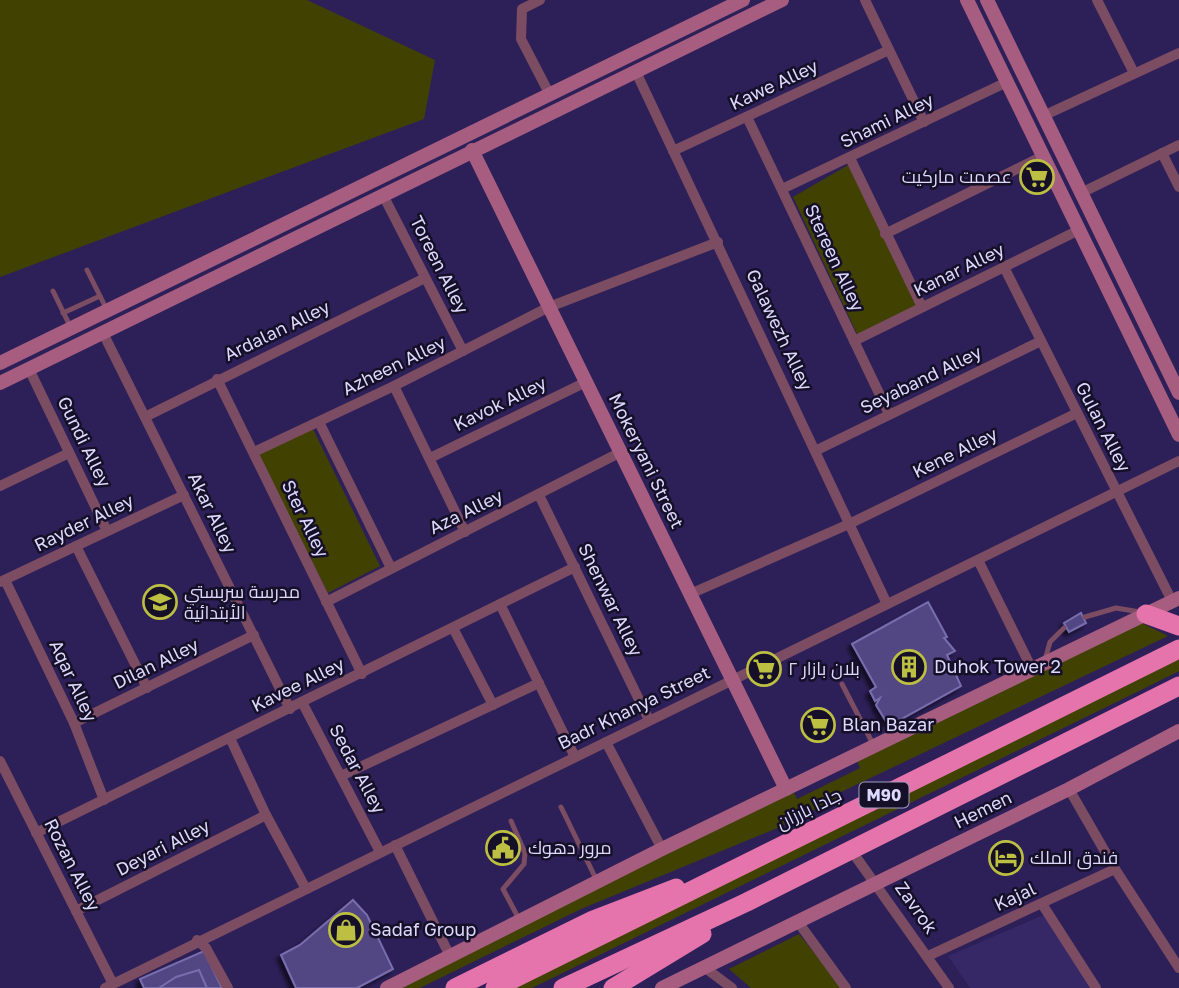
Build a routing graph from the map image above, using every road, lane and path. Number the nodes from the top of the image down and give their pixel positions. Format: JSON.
{"nodes":[{"id":1,"x":540,"y":0,"type":"edge"},
{"id":2,"x":743,"y":0,"type":"edge"},
{"id":3,"x":782,"y":0,"type":"edge"},
{"id":4,"x":865,"y":0,"type":"edge"},
{"id":5,"x":967,"y":0,"type":"edge"},
{"id":6,"x":986,"y":0,"type":"edge"},
{"id":7,"x":1097,"y":0,"type":"edge"},
{"id":8,"x":519,"y":4,"type":"edge"},
{"id":9,"x":889,"y":50,"type":"junction"},
{"id":10,"x":1179,"y":53,"type":"edge"},
{"id":11,"x":636,"y":72,"type":"junction"},
{"id":12,"x":1134,"y":74,"type":"junction"},
{"id":13,"x":1007,"y":82,"type":"junction"},
{"id":14,"x":550,"y":95,"type":"junction"},
{"id":15,"x":1043,"y":116,"type":"junction"},
{"id":16,"x":747,"y":117,"type":"junction"},
{"id":17,"x":924,"y":122,"type":"junction"},
{"id":18,"x":1179,"y":145,"type":"edge"},
{"id":19,"x":472,"y":150,"type":"junction"},
{"id":20,"x":673,"y":152,"type":"junction"},
{"id":21,"x":1162,"y":153,"type":"junction"},
{"id":22,"x":1043,"y":156,"type":"junction"},
{"id":23,"x":850,"y":158,"type":"junction"},
{"id":24,"x":1179,"y":187,"type":"edge"},
{"id":25,"x":782,"y":189,"type":"junction"},
{"id":26,"x":1081,"y":193,"type":"junction"},
{"id":27,"x":383,"y":195,"type":"junction"},
{"id":28,"x":1079,"y":230,"type":"junction"},
{"id":29,"x":885,"y":234,"type":"junction"},
{"id":30,"x":719,"y":242,"type":"junction"},
{"id":31,"x":1004,"y":267,"type":"junction"},
{"id":32,"x":87,"y":270,"type":"dead end"},
{"id":33,"x":425,"y":278,"type":"junction"},
{"id":34,"x":53,"y":291,"type":"dead end"},
{"id":35,"x":100,"y":296,"type":"junction"},
{"id":36,"x":549,"y":307,"type":"junction"},
{"id":37,"x":922,"y":307,"type":"junction"},
{"id":38,"x":107,"y":311,"type":"junction"},
{"id":39,"x":64,"y":313,"type":"junction"},
{"id":40,"x":71,"y":328,"type":"junction"},
{"id":41,"x":103,"y":333,"type":"junction"},
{"id":42,"x":854,"y":341,"type":"junction"},
{"id":43,"x":1041,"y":341,"type":"junction"},
{"id":44,"x":463,"y":351,"type":"junction"},
{"id":45,"x":0,"y":363,"type":"edge"},
{"id":46,"x":1173,"y":367,"type":"edge"},
{"id":47,"x":29,"y":369,"type":"junction"},
{"id":48,"x":217,"y":379,"type":"junction"},
{"id":49,"x":586,"y":382,"type":"junction"},
{"id":50,"x":0,"y":383,"type":"edge"},
{"id":51,"x":394,"y":386,"type":"junction"},
{"id":52,"x":1179,"y":393,"type":"edge"},
{"id":53,"x":1077,"y":412,"type":"junction"},
{"id":54,"x":889,"y":414,"type":"junction"},
{"id":55,"x":145,"y":417,"type":"junction"},
{"id":56,"x":319,"y":422,"type":"junction"},
{"id":57,"x":1179,"y":435,"type":"edge"},
{"id":58,"x":817,"y":450,"type":"junction"},
{"id":59,"x":254,"y":452,"type":"junction"},
{"id":60,"x":621,"y":452,"type":"junction"},
{"id":61,"x":69,"y":453,"type":"junction"},
{"id":62,"x":430,"y":458,"type":"junction"},
{"id":63,"x":1179,"y":461,"type":"edge"},
{"id":64,"x":0,"y":486,"type":"edge"},
{"id":65,"x":1116,"y":492,"type":"junction"},
{"id":66,"x":184,"y":495,"type":"junction"},
{"id":67,"x":539,"y":495,"type":"junction"},
{"id":68,"x":849,"y":524,"type":"junction"},
{"id":69,"x":107,"y":531,"type":"junction"},
{"id":70,"x":465,"y":532,"type":"junction"},
{"id":71,"x":76,"y":546,"type":"junction"},
{"id":72,"x":978,"y":560,"type":"junction"},
{"id":73,"x":391,"y":568,"type":"junction"},
{"id":74,"x":575,"y":568,"type":"junction"},
{"id":75,"x":3,"y":581,"type":"edge"},
{"id":76,"x":691,"y":594,"type":"junction"},
{"id":77,"x":1176,"y":600,"type":"edge"},
{"id":78,"x":326,"y":602,"type":"junction"},
{"id":79,"x":500,"y":604,"type":"junction"},
{"id":80,"x":887,"y":604,"type":"junction"},
{"id":81,"x":1146,"y":614,"type":"junction"},
{"id":82,"x":1085,"y":617,"type":"dead end"},
{"id":83,"x":1179,"y":626,"type":"edge"},
{"id":84,"x":453,"y":628,"type":"junction"},
{"id":85,"x":1064,"y":628,"type":"dead end"},
{"id":86,"x":254,"y":635,"type":"junction"},
{"id":87,"x":1179,"y":649,"type":"edge"},
{"id":88,"x":1038,"y":666,"type":"junction"},
{"id":89,"x":362,"y":674,"type":"junction"},
{"id":90,"x":732,"y":679,"type":"junction"},
{"id":91,"x":539,"y":683,"type":"junction"},
{"id":92,"x":842,"y":684,"type":"dead end"},
{"id":93,"x":1179,"y":686,"type":"edge"},
{"id":94,"x":147,"y":688,"type":"junction"},
{"id":95,"x":302,"y":702,"type":"junction"},
{"id":96,"x":493,"y":705,"type":"junction"},
{"id":97,"x":290,"y":709,"type":"junction"},
{"id":98,"x":649,"y":720,"type":"junction"},
{"id":99,"x":74,"y":723,"type":"junction"},
{"id":100,"x":1179,"y":732,"type":"edge"},
{"id":101,"x":230,"y":738,"type":"junction"},
{"id":102,"x":607,"y":742,"type":"junction"},
{"id":103,"x":875,"y":747,"type":"junction"},
{"id":104,"x":575,"y":757,"type":"junction"},
{"id":105,"x":0,"y":761,"type":"edge"},
{"id":106,"x":341,"y":776,"type":"junction"},
{"id":107,"x":786,"y":789,"type":"junction"},
{"id":108,"x":1069,"y":789,"type":"junction"},
{"id":109,"x":104,"y":800,"type":"junction"},
{"id":110,"x":561,"y":807,"type":"dead end"},
{"id":111,"x":266,"y":815,"type":"junction"},
{"id":112,"x":511,"y":821,"type":"dead end"},
{"id":113,"x":36,"y":833,"type":"junction"},
{"id":114,"x":395,"y":845,"type":"junction"},
{"id":115,"x":662,"y":849,"type":"junction"},
{"id":116,"x":851,"y":850,"type":"junction"},
{"id":117,"x":380,"y":852,"type":"junction"},
{"id":118,"x":734,"y":869,"type":"junction"},
{"id":119,"x":1115,"y":869,"type":"junction"},
{"id":120,"x":598,"y":881,"type":"junction"},
{"id":121,"x":877,"y":883,"type":"junction"},
{"id":122,"x":306,"y":889,"type":"junction"},
{"id":123,"x":747,"y":902,"type":"junction"},
{"id":124,"x":1042,"y":904,"type":"junction"},
{"id":125,"x":76,"y":911,"type":"junction"},
{"id":126,"x":520,"y":921,"type":"junction"},
{"id":127,"x":798,"y":922,"type":"junction"},
{"id":128,"x":197,"y":940,"type":"junction"},
{"id":129,"x":450,"y":956,"type":"junction"},
{"id":130,"x":928,"y":956,"type":"junction"},
{"id":131,"x":704,"y":967,"type":"junction"},
{"id":132,"x":1179,"y":968,"type":"edge"},
{"id":133,"x":109,"y":986,"type":"edge"},
{"id":134,"x":228,"y":988,"type":"edge"},
{"id":135,"x":387,"y":988,"type":"edge"},
{"id":136,"x":455,"y":988,"type":"edge"},
{"id":137,"x":495,"y":988,"type":"edge"},
{"id":138,"x":563,"y":988,"type":"edge"},
{"id":139,"x":613,"y":988,"type":"edge"},
{"id":140,"x":662,"y":988,"type":"edge"},
{"id":141,"x":732,"y":988,"type":"edge"},
{"id":142,"x":846,"y":988,"type":"edge"},
{"id":143,"x":949,"y":988,"type":"edge"},
{"id":144,"x":1096,"y":988,"type":"edge"}],
"edges":[{"from":1,"to":8,"type":"street"},
{"from":2,"to":14,"type":"main road"},
{"from":3,"to":11,"type":"main road"},
{"from":4,"to":9,"type":"street"},
{"from":5,"to":13,"type":"main road"},
{"from":6,"to":15,"type":"main road"},
{"from":7,"to":12,"type":"street"},
{"from":8,"to":14,"type":"street"},
{"from":9,"to":16,"type":"street","name":"Kawe Alley"},
{"from":9,"to":17,"type":"street"},
{"from":10,"to":12,"type":"street"},
{"from":11,"to":19,"type":"main road"},
{"from":11,"to":20,"type":"street","name":"Galawezh Alley"},
{"from":12,"to":15,"type":"street"},
{"from":13,"to":17,"type":"street","name":"Shami Alley"},
{"from":13,"to":22,"type":"main road"},
{"from":14,"to":38,"type":"main road"},
{"from":15,"to":26,"type":"main road"},
{"from":16,"to":20,"type":"street","name":"Kawe Alley"},
{"from":16,"to":25,"type":"street","name":"Stereen Alley"},
{"from":17,"to":23,"type":"street","name":"Shami Alley"},
{"from":18,"to":21,"type":"street"},
{"from":19,"to":27,"type":"main road"},
{"from":19,"to":36,"type":"main road","name":"Mokeryani Street"},
{"from":20,"to":30,"type":"street","name":"Galawezh Alley"},
{"from":21,"to":24,"type":"street"},
{"from":21,"to":26,"type":"street"},
{"from":22,"to":28,"type":"main road"},
{"from":22,"to":29,"type":"street"},
{"from":23,"to":25,"type":"street","name":"Shami Alley"},
{"from":23,"to":29,"type":"street"},
{"from":25,"to":42,"type":"street","name":"Stereen Alley"},
{"from":26,"to":46,"type":"main road"},
{"from":27,"to":33,"type":"street","name":"Toreen Alley"},
{"from":27,"to":41,"type":"main road"},
{"from":28,"to":31,"type":"street","name":"Kanar Alley"},
{"from":28,"to":57,"type":"main road"},
{"from":29,"to":37,"type":"street"},
{"from":30,"to":36,"type":"street","name":"Azheen Alley"},
{"from":30,"to":58,"type":"street","name":"Galawezh Alley"},
{"from":31,"to":37,"type":"street","name":"Kanar Alley"},
{"from":31,"to":43,"type":"street","name":"Gulan Alley"},
{"from":32,"to":35,"type":"lane"},
{"from":33,"to":44,"type":"street","name":"Toreen Alley"},
{"from":33,"to":48,"type":"street","name":"Ardalan Alley"},
{"from":34,"to":39,"type":"lane"},
{"from":35,"to":38,"type":"lane"},
{"from":35,"to":39,"type":"lane"},
{"from":36,"to":44,"type":"street","name":"Azheen Alley"},
{"from":36,"to":49,"type":"main road","name":"Mokeryani Street"},
{"from":37,"to":42,"type":"street","name":"Kanar Alley"},
{"from":38,"to":40,"type":"main road"},
{"from":39,"to":40,"type":"lane"},
{"from":40,"to":45,"type":"main road"},
{"from":41,"to":47,"type":"main road"},
{"from":41,"to":55,"type":"street","name":"Akar Alley"},
{"from":42,"to":54,"type":"street","name":"Stereen Alley"},
{"from":43,"to":53,"type":"street","name":"Gulan Alley"},
{"from":43,"to":54,"type":"street","name":"Seyaband Alley"},
{"from":44,"to":51,"type":"street","name":"Azheen Alley"},
{"from":46,"to":52,"type":"main road"},
{"from":47,"to":50,"type":"main road"},
{"from":47,"to":61,"type":"street","name":"Gundi Alley"},
{"from":48,"to":55,"type":"street","name":"Ardalan Alley"},
{"from":48,"to":59,"type":"street","name":"Ster Alley"},
{"from":49,"to":60,"type":"main road","name":"Mokeryani Street"},
{"from":49,"to":62,"type":"street","name":"Kavok Alley"},
{"from":51,"to":56,"type":"street","name":"Azheen Alley"},
{"from":51,"to":62,"type":"street"},
{"from":53,"to":65,"type":"street","name":"Gulan Alley"},
{"from":53,"to":68,"type":"street","name":"Kene Alley"},
{"from":54,"to":58,"type":"street","name":"Seyaband Alley"},
{"from":55,"to":66,"type":"street","name":"Akar Alley"},
{"from":56,"to":59,"type":"street","name":"Azheen Alley"},
{"from":56,"to":73,"type":"street"},
{"from":58,"to":68,"type":"street","name":"Galawezh Alley"},
{"from":59,"to":78,"type":"street","name":"Ster Alley"},
{"from":60,"to":67,"type":"street","name":"Aza Alley"},
{"from":60,"to":76,"type":"main road","name":"Mokeryani Street"},
{"from":61,"to":64,"type":"street"},
{"from":61,"to":69,"type":"street","name":"Gundi Alley"},
{"from":62,"to":70,"type":"street"},
{"from":63,"to":65,"type":"street","name":"Badr Khanya Street"},
{"from":65,"to":72,"type":"street","name":"Badr Khanya Street"},
{"from":65,"to":77,"type":"street","name":"Gulan Alley"},
{"from":66,"to":69,"type":"street","name":"Rayder Alley"},
{"from":66,"to":86,"type":"street","name":"Akar Alley"},
{"from":67,"to":70,"type":"street","name":"Aza Alley"},
{"from":67,"to":74,"type":"street","name":"Shenwar Alley"},
{"from":68,"to":76,"type":"street","name":"Kene Alley"},
{"from":68,"to":80,"type":"street","name":"Galawezh Alley"},
{"from":69,"to":71,"type":"street","name":"Rayder Alley"},
{"from":70,"to":73,"type":"street","name":"Aza Alley"},
{"from":71,"to":75,"type":"street","name":"Rayder Alley"},
{"from":71,"to":94,"type":"street"},
{"from":72,"to":80,"type":"street","name":"Badr Khanya Street"},
{"from":72,"to":88,"type":"street"},
{"from":73,"to":78,"type":"street","name":"Aza Alley"},
{"from":74,"to":79,"type":"street","name":"Kavee Alley"},
{"from":74,"to":98,"type":"street","name":"Shenwar Alley"},
{"from":75,"to":99,"type":"street","name":"Aqar Alley"},
{"from":76,"to":90,"type":"main road","name":"Mokeryani Street"},
{"from":77,"to":81,"type":"main road"},
{"from":78,"to":89,"type":"street","name":"Ster Alley"},
{"from":79,"to":84,"type":"street","name":"Kavee Alley"},
{"from":79,"to":91,"type":"street"},
{"from":80,"to":90,"type":"street","name":"Badr Khanya Street"},
{"from":81,"to":82,"type":"lane"},
{"from":81,"to":83,"type":"highway"},
{"from":81,"to":88,"type":"main road"},
{"from":84,"to":89,"type":"street","name":"Kavee Alley"},
{"from":84,"to":96,"type":"street"},
{"from":85,"to":88,"type":"lane"},
{"from":86,"to":94,"type":"street","name":"Dilan Alley"},
{"from":86,"to":97,"type":"street","name":"Akar Alley"},
{"from":87,"to":118,"type":"highway","name":"جادا بارزان","number":"M90"},
{"from":88,"to":103,"type":"main road"},
{"from":89,"to":95,"type":"street","name":"Kavee Alley"},
{"from":90,"to":98,"type":"street","name":"Badr Khanya Street"},
{"from":90,"to":107,"type":"main road","name":"Mokeryani Street"},
{"from":91,"to":96,"type":"street"},
{"from":91,"to":104,"type":"street"},
{"from":92,"to":103,"type":"lane"},
{"from":93,"to":116,"type":"highway","number":"M90"},
{"from":94,"to":99,"type":"street","name":"Dilan Alley"},
{"from":95,"to":97,"type":"street","name":"Kavee Alley"},
{"from":95,"to":106,"type":"street","name":"Sedar Alley"},
{"from":96,"to":106,"type":"street"},
{"from":97,"to":101,"type":"street","name":"Kavee Alley"},
{"from":98,"to":102,"type":"street","name":"Badr Khanya Street"},
{"from":99,"to":109,"type":"street","name":"Aqar Alley"},
{"from":100,"to":108,"type":"main road","name":"Hemen"},
{"from":101,"to":109,"type":"street","name":"Kavee Alley"},
{"from":101,"to":111,"type":"street"},
{"from":102,"to":104,"type":"street","name":"Badr Khanya Street"},
{"from":102,"to":115,"type":"street"},
{"from":103,"to":107,"type":"main road"},
{"from":104,"to":114,"type":"street","name":"Badr Khanya Street"},
{"from":105,"to":113,"type":"street","name":"Rozan Alley"},
{"from":106,"to":117,"type":"street","name":"Sedar Alley"},
{"from":107,"to":115,"type":"main road"},
{"from":108,"to":119,"type":"street"},
{"from":108,"to":121,"type":"main road","name":"Hemen"},
{"from":109,"to":113,"type":"street","name":"Kavee Alley"},
{"from":110,"to":120,"type":"lane"},
{"from":111,"to":122,"type":"street"},
{"from":111,"to":125,"type":"street","name":"Deyari Alley"},
{"from":112,"to":126,"type":"lane"},
{"from":113,"to":125,"type":"street","name":"Rozan Alley"},
{"from":114,"to":117,"type":"street","name":"Badr Khanya Street"},
{"from":114,"to":129,"type":"street"},
{"from":115,"to":120,"type":"main road"},
{"from":116,"to":121,"type":"street","name":"Zavrok"},
{"from":116,"to":123,"type":"highway","number":"M90"},
{"from":117,"to":122,"type":"street","name":"Badr Khanya Street"},
{"from":118,"to":136,"type":"highway"},
{"from":118,"to":137,"type":"highway","name":"جادا بارزان","number":"M90"},
{"from":119,"to":124,"type":"street","name":"Kajal"},
{"from":119,"to":132,"type":"street"},
{"from":120,"to":126,"type":"main road"},
{"from":121,"to":127,"type":"main road","name":"Hemen"},
{"from":121,"to":130,"type":"street","name":"Zavrok"},
{"from":122,"to":128,"type":"street","name":"Badr Khanya Street"},
{"from":123,"to":138,"type":"highway","number":"M90"},
{"from":123,"to":139,"type":"highway"},
{"from":124,"to":130,"type":"street","name":"Kajal"},
{"from":124,"to":144,"type":"street"},
{"from":125,"to":133,"type":"street","name":"Rozan Alley"},
{"from":126,"to":129,"type":"main road"},
{"from":127,"to":131,"type":"main road","name":"Hemen"},
{"from":127,"to":142,"type":"street"},
{"from":128,"to":133,"type":"street","name":"Badr Khanya Street"},
{"from":128,"to":134,"type":"street"},
{"from":129,"to":135,"type":"main road"},
{"from":130,"to":143,"type":"street","name":"Zavrok"},
{"from":131,"to":140,"type":"main road","name":"Hemen"},
{"from":131,"to":141,"type":"street"}]}
